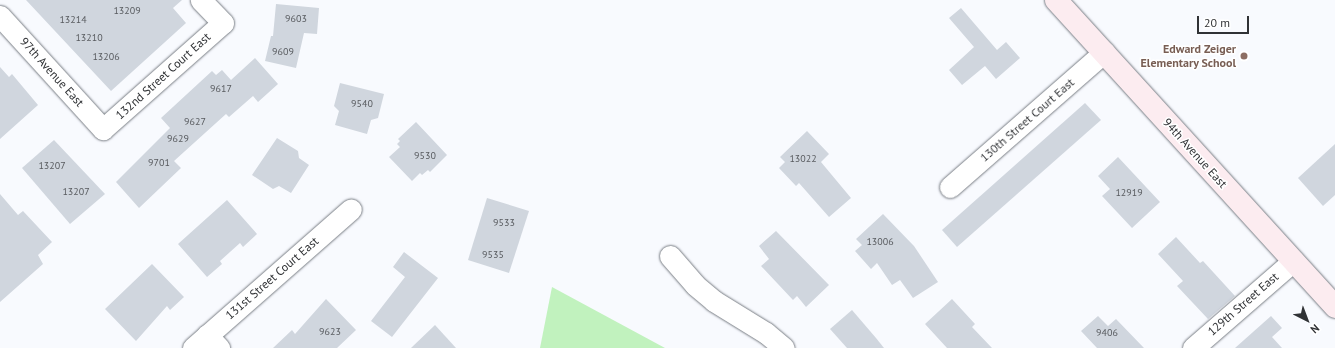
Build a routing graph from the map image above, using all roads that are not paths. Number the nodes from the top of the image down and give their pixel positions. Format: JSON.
{"nodes":[{"id":1,"x":201,"y":0,"type":"edge"},
{"id":2,"x":1056,"y":0,"type":"edge"},
{"id":3,"x":0,"y":16,"type":"edge"},
{"id":4,"x":1104,"y":52,"type":"junction"},
{"id":5,"x":103,"y":129,"type":"joint"},
{"id":6,"x":950,"y":187,"type":"dead end"},
{"id":7,"x":351,"y":209,"type":"dead end"},
{"id":8,"x":670,"y":256,"type":"dead end"},
{"id":9,"x":1293,"y":261,"type":"junction"},
{"id":10,"x":1335,"y":307,"type":"edge"},
{"id":11,"x":206,"y":344,"type":"edge"},
{"id":12,"x":784,"y":348,"type":"edge"},
{"id":13,"x":1193,"y":348,"type":"edge"}],
"edges":[{"from":1,"to":5,"type":"street","name":"132nd Street Court East"},
{"from":2,"to":4,"type":"main road","name":"94th Avenue East"},
{"from":3,"to":5,"type":"street","name":"97th Avenue East"},
{"from":4,"to":6,"type":"street","name":"130th Street Court East"},
{"from":4,"to":9,"type":"main road","name":"94th Avenue East"},
{"from":7,"to":11,"type":"street","name":"131st Street Court East"},
{"from":8,"to":12,"type":"street"},
{"from":9,"to":10,"type":"main road","name":"94th Avenue East"},
{"from":9,"to":13,"type":"street","name":"129th Street East"}]}
